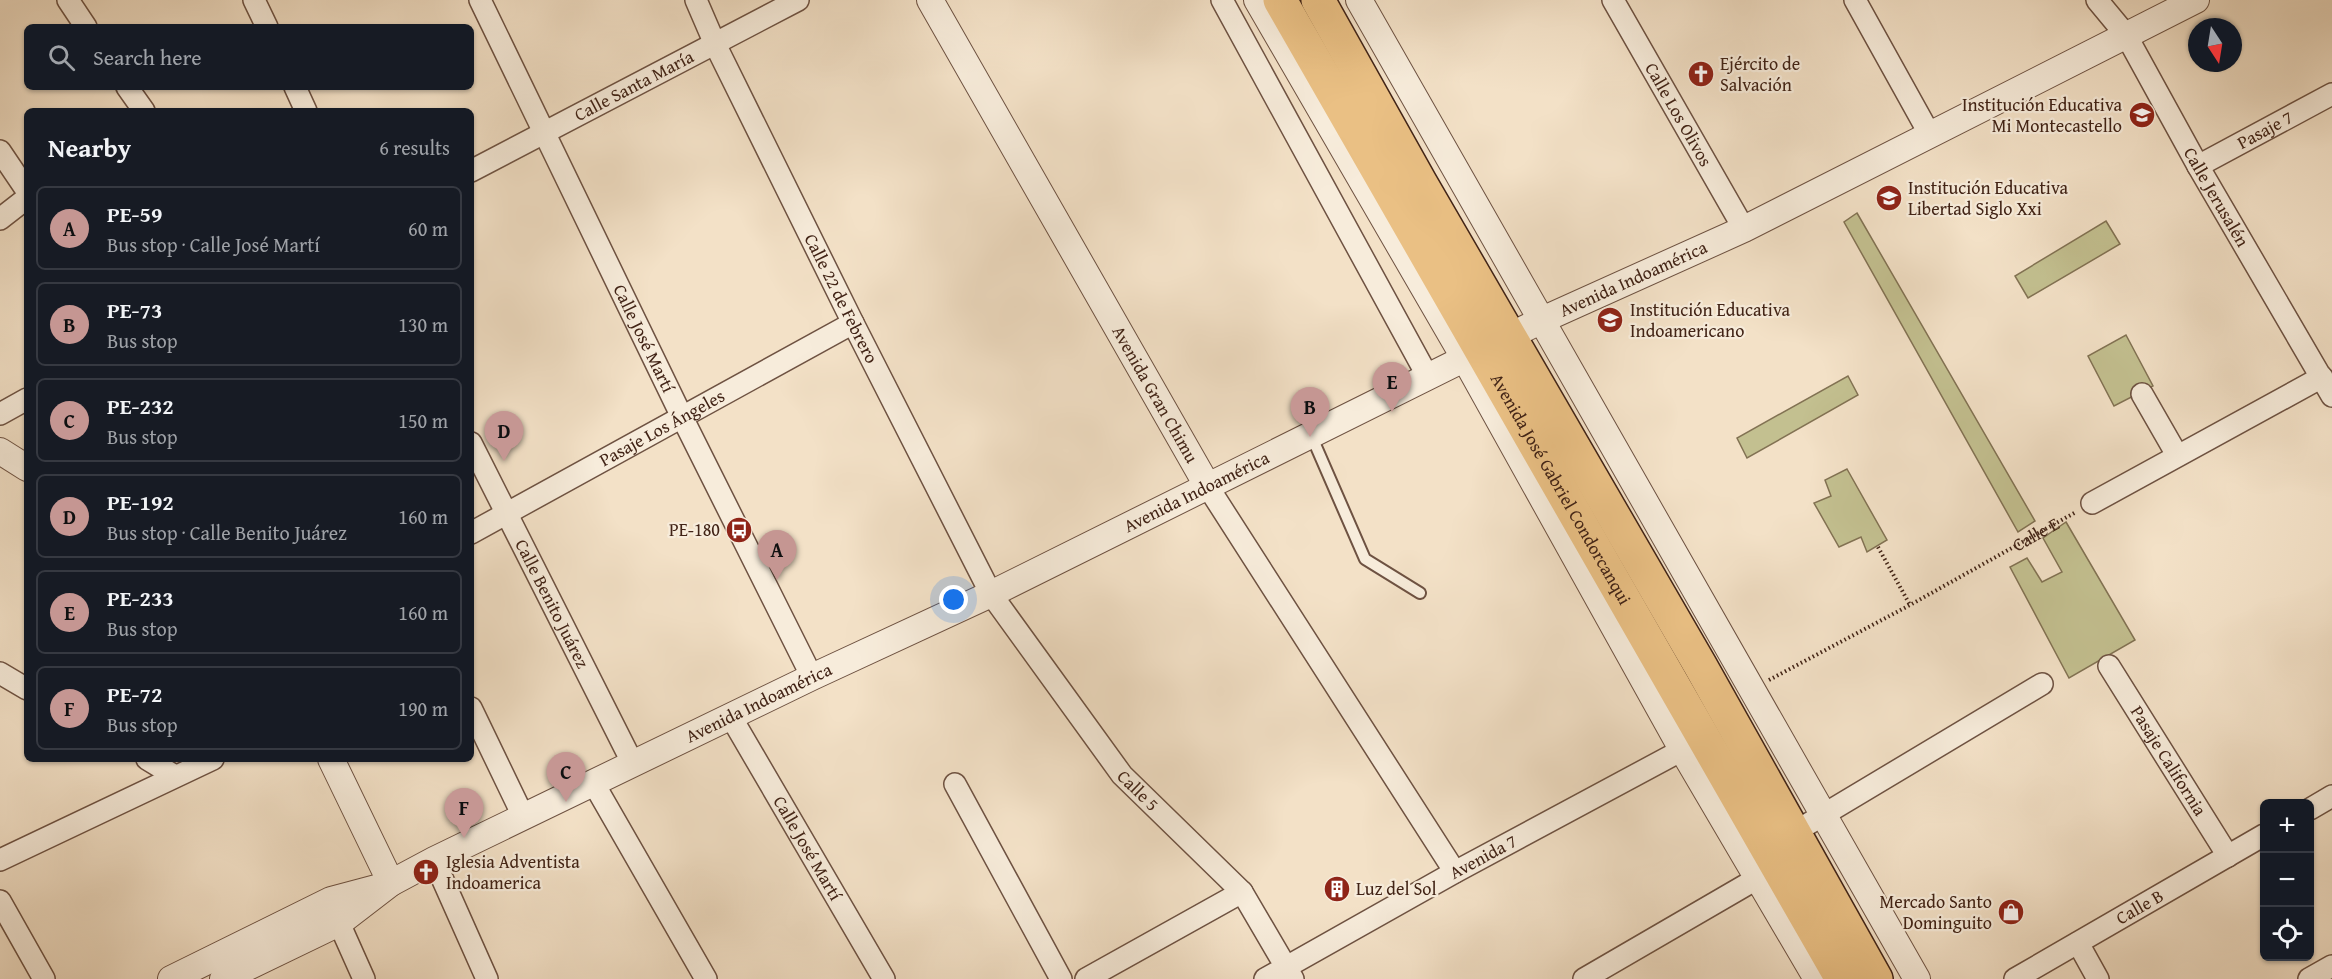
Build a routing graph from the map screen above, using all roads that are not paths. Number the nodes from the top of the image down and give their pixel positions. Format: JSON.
{"nodes":[{"id":1,"x":68,"y":0,"type":"edge"},
{"id":2,"x":254,"y":0,"type":"edge"},
{"id":3,"x":480,"y":0,"type":"edge"},
{"id":4,"x":696,"y":0,"type":"edge"},
{"id":5,"x":798,"y":0,"type":"edge"},
{"id":6,"x":930,"y":0,"type":"edge"},
{"id":7,"x":1222,"y":0,"type":"edge"},
{"id":8,"x":1257,"y":0,"type":"edge"},
{"id":9,"x":1280,"y":0,"type":"edge"},
{"id":10,"x":1318,"y":0,"type":"edge"},
{"id":11,"x":1359,"y":0,"type":"edge"},
{"id":12,"x":1613,"y":0,"type":"edge"},
{"id":13,"x":1855,"y":0,"type":"edge"},
{"id":14,"x":2097,"y":0,"type":"edge"},
{"id":15,"x":2196,"y":0,"type":"edge"},
{"id":16,"x":84,"y":24,"type":"edge"},
{"id":17,"x":266,"y":24,"type":"edge"},
{"id":18,"x":2126,"y":35,"type":"junction"},
{"id":19,"x":715,"y":44,"type":"junction"},
{"id":20,"x":129,"y":90,"type":"edge"},
{"id":21,"x":296,"y":90,"type":"edge"},
{"id":22,"x":2331,"y":98,"type":"edge"},
{"id":23,"x":142,"y":108,"type":"edge"},
{"id":24,"x":305,"y":108,"type":"edge"},
{"id":25,"x":546,"y":133,"type":"junction"},
{"id":26,"x":1930,"y":135,"type":"junction"},
{"id":27,"x":0,"y":151,"type":"edge"},
{"id":28,"x":2198,"y":166,"type":"junction"},
{"id":29,"x":474,"y":169,"type":"edge"},
{"id":30,"x":24,"y":187,"type":"edge"},
{"id":31,"x":24,"y":200,"type":"edge"},
{"id":32,"x":0,"y":219,"type":"edge"},
{"id":33,"x":1744,"y":229,"type":"junction"},
{"id":34,"x":1542,"y":320,"type":"junction"},
{"id":35,"x":853,"y":323,"type":"junction"},
{"id":36,"x":1510,"y":336,"type":"junction"},
{"id":37,"x":1473,"y":355,"type":"junction"},
{"id":38,"x":1428,"y":377,"type":"junction"},
{"id":39,"x":2322,"y":377,"type":"junction"},
{"id":40,"x":2142,"y":394,"type":"dead end"},
{"id":41,"x":2332,"y":396,"type":"edge"},
{"id":42,"x":24,"y":401,"type":"edge"},
{"id":43,"x":0,"y":414,"type":"edge"},
{"id":44,"x":682,"y":417,"type":"junction"},
{"id":45,"x":1311,"y":434,"type":"junction"},
{"id":46,"x":474,"y":449,"type":"edge"},
{"id":47,"x":0,"y":451,"type":"edge"},
{"id":48,"x":2177,"y":455,"type":"junction"},
{"id":49,"x":24,"y":466,"type":"edge"},
{"id":50,"x":1208,"y":487,"type":"junction"},
{"id":51,"x":2092,"y":503,"type":"road end"},
{"id":52,"x":507,"y":514,"type":"junction"},
{"id":53,"x":474,"y":531,"type":"edge"},
{"id":54,"x":1420,"y":593,"type":"dead end"},
{"id":55,"x":992,"y":594,"type":"junction"},
{"id":56,"x":2109,"y":666,"type":"dead end"},
{"id":57,"x":0,"y":673,"type":"edge"},
{"id":58,"x":812,"y":677,"type":"junction"},
{"id":59,"x":2042,"y":684,"type":"dead end"},
{"id":60,"x":24,"y":687,"type":"edge"},
{"id":61,"x":474,"y":714,"type":"edge"},
{"id":62,"x":731,"y":717,"type":"junction"},
{"id":63,"x":1693,"y":744,"type":"junction"},
{"id":64,"x":152,"y":762,"type":"edge"},
{"id":65,"x":206,"y":762,"type":"edge"},
{"id":66,"x":332,"y":762,"type":"edge"},
{"id":67,"x":633,"y":764,"type":"junction"},
{"id":68,"x":175,"y":776,"type":"junction"},
{"id":69,"x":594,"y":784,"type":"junction"},
{"id":70,"x":955,"y":784,"type":"dead end"},
{"id":71,"x":2332,"y":796,"type":"edge"},
{"id":72,"x":2314,"y":807,"type":"edge"},
{"id":73,"x":1823,"y":816,"type":"junction"},
{"id":74,"x":524,"y":818,"type":"junction"},
{"id":75,"x":1793,"y":833,"type":"junction"},
{"id":76,"x":2260,"y":838,"type":"edge"},
{"id":77,"x":2228,"y":856,"type":"junction"},
{"id":78,"x":0,"y":860,"type":"edge"},
{"id":79,"x":435,"y":860,"type":"junction"},
{"id":80,"x":1455,"y":872,"type":"junction"},
{"id":81,"x":1767,"y":872,"type":"junction"},
{"id":82,"x":391,"y":883,"type":"junction"},
{"id":83,"x":1242,"y":892,"type":"junction"},
{"id":84,"x":0,"y":901,"type":"edge"},
{"id":85,"x":339,"y":923,"type":"junction"},
{"id":86,"x":2078,"y":943,"type":"junction"},
{"id":87,"x":2332,"y":966,"type":"edge"},
{"id":88,"x":1290,"y":973,"type":"edge"},
{"id":89,"x":44,"y":979,"type":"edge"},
{"id":90,"x":171,"y":979,"type":"edge"},
{"id":91,"x":223,"y":979,"type":"edge"},
{"id":92,"x":364,"y":979,"type":"edge"},
{"id":93,"x":487,"y":979,"type":"edge"},
{"id":94,"x":706,"y":979,"type":"edge"},
{"id":95,"x":884,"y":979,"type":"edge"},
{"id":96,"x":1061,"y":979,"type":"edge"},
{"id":97,"x":1086,"y":979,"type":"edge"},
{"id":98,"x":1265,"y":979,"type":"edge"},
{"id":99,"x":1584,"y":979,"type":"edge"},
{"id":100,"x":1817,"y":979,"type":"edge"},
{"id":101,"x":1842,"y":979,"type":"edge"},
{"id":102,"x":1876,"y":979,"type":"edge"},
{"id":103,"x":1917,"y":979,"type":"edge"},
{"id":104,"x":2015,"y":979,"type":"edge"},
{"id":105,"x":2098,"y":979,"type":"edge"},
{"id":106,"x":2309,"y":979,"type":"edge"}],
"edges":[{"from":1,"to":16,"type":"street"},
{"from":2,"to":17,"type":"street"},
{"from":3,"to":25,"type":"street","name":"Calle José Martí"},
{"from":4,"to":19,"type":"street","name":"Calle 22 de Febrero"},
{"from":5,"to":19,"type":"street","name":"Calle Santa María"},
{"from":6,"to":50,"type":"street","name":"Avenida Gran Chimu"},
{"from":7,"to":38,"type":"street"},
{"from":8,"to":37,"type":"street","name":"Avenida José Gabriel Condorcanqui"},
{"from":9,"to":37,"type":"highway","name":"Avenida José Gabriel Condorcanqui"},
{"from":10,"to":36,"type":"highway","name":"Avenida José Gabriel Condorcanqui"},
{"from":11,"to":34,"type":"street"},
{"from":12,"to":33,"type":"street","name":"Calle Los Olivos"},
{"from":13,"to":26,"type":"street"},
{"from":14,"to":18,"type":"street","name":"Calle Jerusalén"},
{"from":15,"to":18,"type":"street","name":"Avenida Indoamérica"},
{"from":18,"to":26,"type":"street","name":"Avenida Indoamérica"},
{"from":18,"to":28,"type":"street","name":"Calle Jerusalén"},
{"from":19,"to":25,"type":"street","name":"Calle Santa María"},
{"from":19,"to":35,"type":"street","name":"Calle 22 de Febrero"},
{"from":20,"to":23,"type":"street"},
{"from":21,"to":24,"type":"street"},
{"from":22,"to":28,"type":"street","name":"Pasaje 7"},
{"from":25,"to":29,"type":"street","name":"Calle Santa María"},
{"from":25,"to":44,"type":"street","name":"Calle José Martí"},
{"from":26,"to":33,"type":"street","name":"Avenida Indoamérica"},
{"from":27,"to":30,"type":"street"},
{"from":28,"to":39,"type":"street","name":"Calle Jerusalén"},
{"from":31,"to":32,"type":"street"},
{"from":33,"to":34,"type":"street","name":"Avenida Indoamérica"},
{"from":34,"to":36,"type":"street","name":"Avenida Indoamérica"},
{"from":34,"to":73,"type":"street"},
{"from":35,"to":44,"type":"street","name":"Pasaje Los Ángeles"},
{"from":35,"to":55,"type":"street","name":"Calle 22 de Febrero"},
{"from":36,"to":37,"type":"street","name":"Avenida Indoamérica"},
{"from":36,"to":75,"type":"highway","name":"Avenida José Gabriel Condorcanqui"},
{"from":37,"to":38,"type":"street","name":"Avenida Indoamérica"},
{"from":37,"to":63,"type":"highway","name":"Avenida José Gabriel Condorcanqui"},
{"from":38,"to":45,"type":"street","name":"Avenida Indoamérica"},
{"from":39,"to":41,"type":"street","name":"Calle Jerusalén"},
{"from":39,"to":48,"type":"street"},
{"from":40,"to":48,"type":"street"},
{"from":42,"to":43,"type":"street"},
{"from":44,"to":52,"type":"street","name":"Pasaje Los Ángeles"},
{"from":44,"to":58,"type":"street","name":"Calle José Martí"},
{"from":45,"to":50,"type":"street","name":"Avenida Indoamérica"},
{"from":45,"to":54,"type":"lane"},
{"from":46,"to":52,"type":"street","name":"Calle Benito Juárez"},
{"from":47,"to":49,"type":"street"},
{"from":48,"to":51,"type":"street"},
{"from":50,"to":55,"type":"street","name":"Avenida Indoamérica"},
{"from":50,"to":80,"type":"street","name":"Avenida Gran Chimu"},
{"from":52,"to":53,"type":"street","name":"Pasaje Los Ángeles"},
{"from":52,"to":67,"type":"street","name":"Calle Benito Juárez"},
{"from":55,"to":58,"type":"street","name":"Avenida Indoamérica"},
{"from":55,"to":83,"type":"street","name":"Calle 5"},
{"from":56,"to":77,"type":"street","name":"Pasaje California"},
{"from":57,"to":60,"type":"street"},
{"from":58,"to":62,"type":"street","name":"Avenida Indoamérica"},
{"from":59,"to":73,"type":"street"},
{"from":61,"to":74,"type":"street"},
{"from":62,"to":67,"type":"street","name":"Avenida Indoamérica"},
{"from":62,"to":95,"type":"street","name":"Calle José Martí"},
{"from":63,"to":80,"type":"street","name":"Avenida 7"},
{"from":63,"to":81,"type":"highway","name":"Avenida José Gabriel Condorcanqui"},
{"from":64,"to":68,"type":"street"},
{"from":65,"to":68,"type":"street"},
{"from":66,"to":82,"type":"street"},
{"from":67,"to":69,"type":"street","name":"Avenida Indoamérica"},
{"from":68,"to":78,"type":"street"},
{"from":69,"to":74,"type":"street","name":"Avenida Indoamérica"},
{"from":69,"to":94,"type":"street"},
{"from":70,"to":96,"type":"street"},
{"from":71,"to":72,"type":"street"},
{"from":73,"to":75,"type":"street"},
{"from":73,"to":103,"type":"street"},
{"from":74,"to":79,"type":"street","name":"Avenida Indoamérica"},
{"from":75,"to":81,"type":"street"},
{"from":75,"to":102,"type":"highway","name":"Avenida José Gabriel Condorcanqui"},
{"from":76,"to":77,"type":"street","name":"Calle B"},
{"from":77,"to":86,"type":"street","name":"Calle B"},
{"from":79,"to":82,"type":"street","name":"Avenida Indoamérica"},
{"from":79,"to":93,"type":"street"},
{"from":80,"to":88,"type":"street","name":"Avenida 7"},
{"from":81,"to":99,"type":"street"},
{"from":81,"to":100,"type":"street","name":"Avenida José Gabriel Condorcanqui"},
{"from":81,"to":101,"type":"highway","name":"Avenida José Gabriel Condorcanqui"},
{"from":82,"to":85,"type":"street","name":"Avenida Indoamérica"},
{"from":82,"to":90,"type":"street","name":"Avenida Indoamérica"},
{"from":83,"to":88,"type":"street","name":"Calle 5"},
{"from":83,"to":97,"type":"street"},
{"from":84,"to":89,"type":"street"},
{"from":85,"to":91,"type":"street","name":"Avenida Indoamérica"},
{"from":85,"to":92,"type":"street"},
{"from":86,"to":104,"type":"street","name":"Calle B"},
{"from":86,"to":105,"type":"street"},
{"from":87,"to":106,"type":"street"},
{"from":88,"to":98,"type":"street","name":"Avenida 7"}]}
